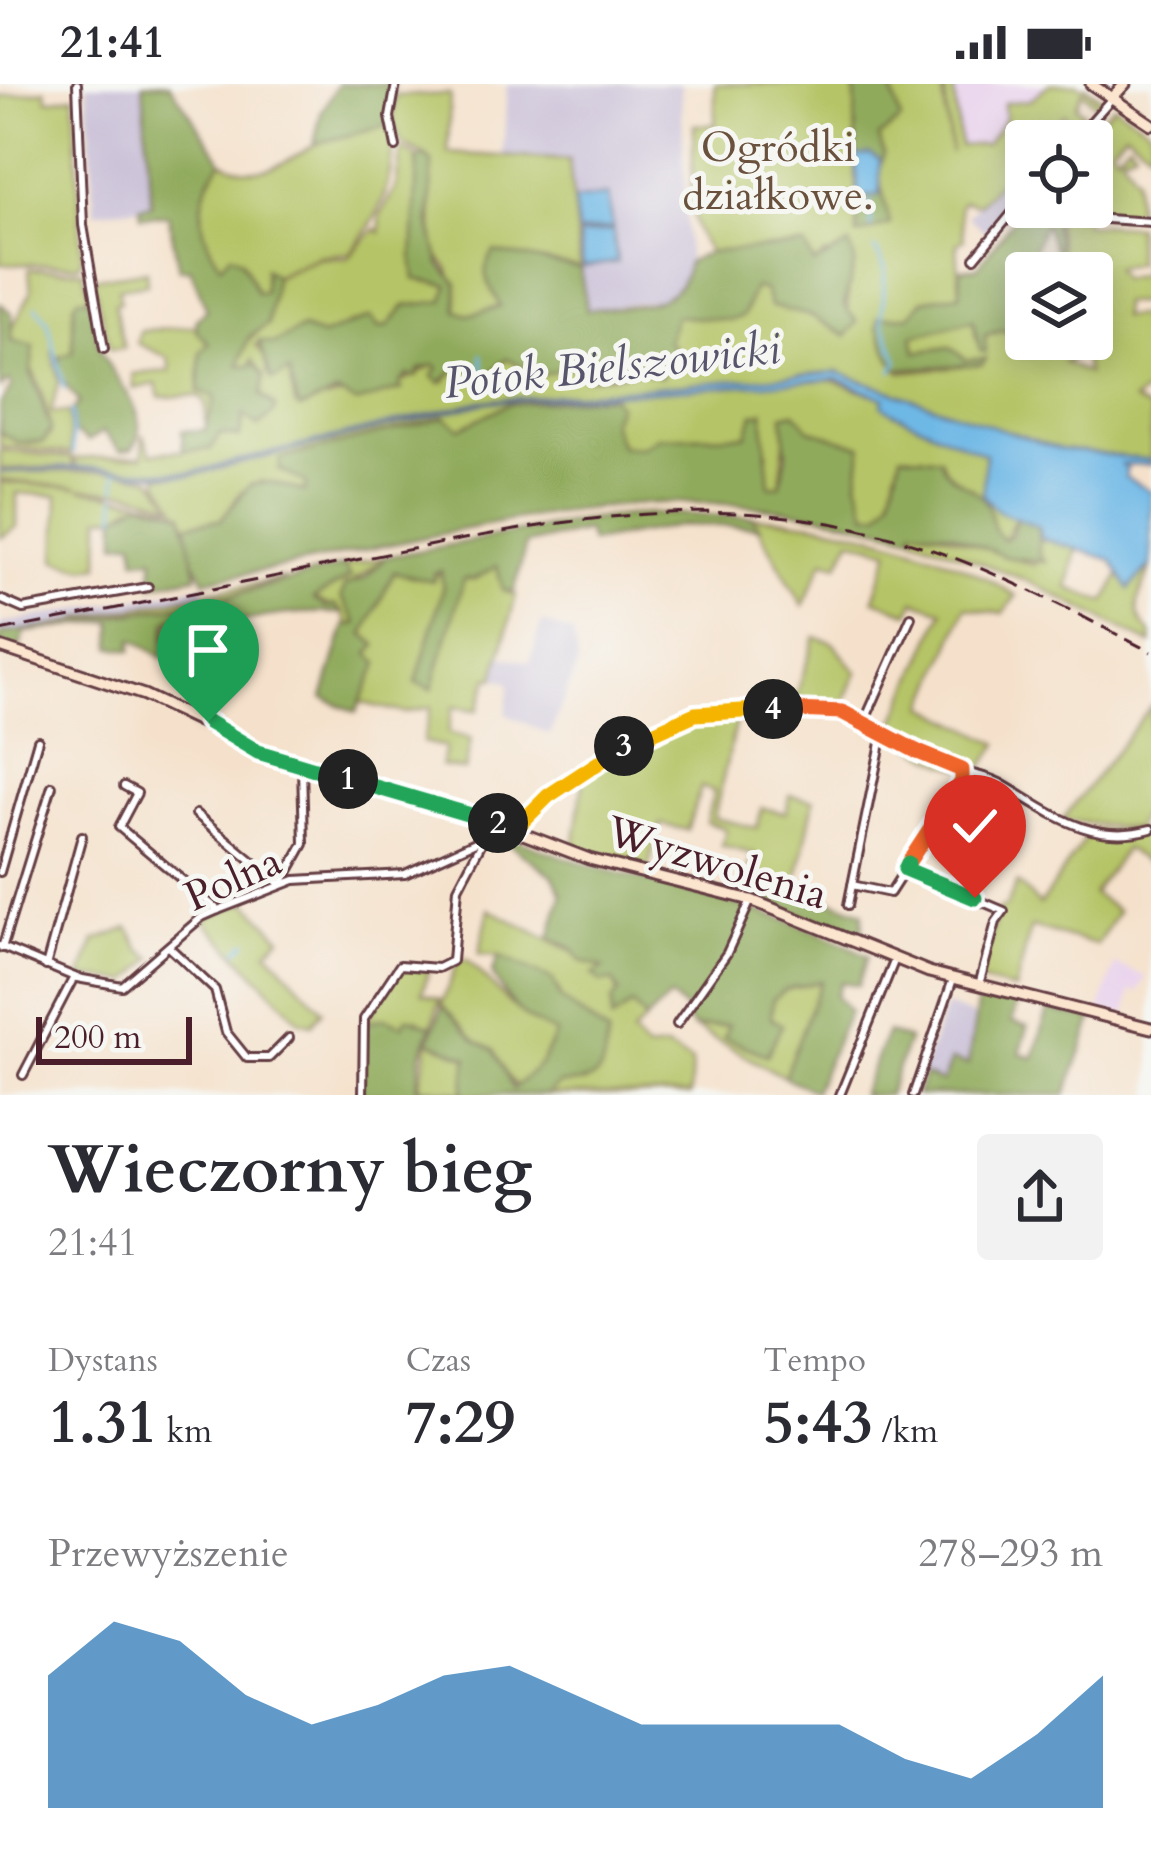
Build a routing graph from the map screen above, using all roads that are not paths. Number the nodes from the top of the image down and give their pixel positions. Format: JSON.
{"nodes":[{"id":1,"x":77,"y":84,"type":"edge"},
{"id":2,"x":396,"y":84,"type":"edge"},
{"id":3,"x":1090,"y":84,"type":"edge"},
{"id":4,"x":1125,"y":84,"type":"edge"},
{"id":5,"x":1112,"y":98,"type":"junction"},
{"id":6,"x":1093,"y":120,"type":"edge"},
{"id":7,"x":1151,"y":124,"type":"edge"},
{"id":8,"x":396,"y":147,"type":"dead end"},
{"id":9,"x":1113,"y":219,"type":"edge"},
{"id":10,"x":1005,"y":222,"type":"edge"},
{"id":11,"x":1151,"y":222,"type":"edge"},
{"id":12,"x":975,"y":258,"type":"dead end"},
{"id":13,"x":104,"y":349,"type":"dead end"},
{"id":14,"x":148,"y":587,"type":"dead end"},
{"id":15,"x":0,"y":599,"type":"edge"},
{"id":16,"x":911,"y":617,"type":"dead end"},
{"id":17,"x":212,"y":626,"type":"dead end"},
{"id":18,"x":0,"y":647,"type":"edge"},
{"id":19,"x":865,"y":721,"type":"junction"},
{"id":20,"x":206,"y":726,"type":"junction"},
{"id":21,"x":883,"y":732,"type":"junction"},
{"id":22,"x":38,"y":740,"type":"dead end"},
{"id":23,"x":302,"y":767,"type":"junction"},
{"id":24,"x":962,"y":770,"type":"junction"},
{"id":25,"x":52,"y":786,"type":"dead end"},
{"id":26,"x":124,"y":786,"type":"dead end"},
{"id":27,"x":196,"y":814,"type":"dead end"},
{"id":28,"x":511,"y":829,"type":"junction"},
{"id":29,"x":1151,"y":830,"type":"edge"},
{"id":30,"x":82,"y":836,"type":"dead end"},
{"id":31,"x":482,"y":841,"type":"junction"},
{"id":32,"x":905,"y":869,"type":"junction"},
{"id":33,"x":0,"y":872,"type":"edge"},
{"id":34,"x":281,"y":885,"type":"junction"},
{"id":35,"x":852,"y":885,"type":"junction"},
{"id":36,"x":751,"y":900,"type":"junction"},
{"id":37,"x":848,"y":905,"type":"dead end"},
{"id":38,"x":218,"y":910,"type":"junction"},
{"id":39,"x":1,"y":947,"type":"edge"},
{"id":40,"x":169,"y":947,"type":"junction"},
{"id":41,"x":895,"y":959,"type":"junction"},
{"id":42,"x":46,"y":966,"type":"junction"},
{"id":43,"x":74,"y":976,"type":"junction"},
{"id":44,"x":953,"y":979,"type":"junction"},
{"id":45,"x":979,"y":985,"type":"junction"},
{"id":46,"x":677,"y":1024,"type":"dead end"},
{"id":47,"x":1151,"y":1028,"type":"edge"},
{"id":48,"x":289,"y":1038,"type":"dead end"},
{"id":49,"x":23,"y":1075,"type":"dead end"},
{"id":50,"x":362,"y":1095,"type":"edge"},
{"id":51,"x":840,"y":1095,"type":"edge"},
{"id":52,"x":913,"y":1095,"type":"edge"}],
"edges":[{"from":1,"to":13,"type":"street"},
{"from":2,"to":8,"type":"street"},
{"from":3,"to":5,"type":"street"},
{"from":4,"to":5,"type":"street"},
{"from":5,"to":6,"type":"street"},
{"from":5,"to":7,"type":"street"},
{"from":9,"to":11,"type":"street"},
{"from":10,"to":12,"type":"street"},
{"from":14,"to":15,"type":"street"},
{"from":16,"to":19,"type":"street"},
{"from":17,"to":20,"type":"street"},
{"from":18,"to":20,"type":"street","name":"Wyzwolenia"},
{"from":19,"to":21,"type":"street","name":"Polna"},
{"from":19,"to":28,"type":"street","name":"Polna"},
{"from":20,"to":23,"type":"street","name":"Wyzwolenia"},
{"from":21,"to":24,"type":"street","name":"Polna"},
{"from":21,"to":35,"type":"street"},
{"from":22,"to":33,"type":"street"},
{"from":23,"to":28,"type":"street","name":"Wyzwolenia"},
{"from":23,"to":34,"type":"street"},
{"from":24,"to":29,"type":"street","name":"Polna"},
{"from":24,"to":32,"type":"street"},
{"from":25,"to":39,"type":"street"},
{"from":26,"to":38,"type":"street"},
{"from":27,"to":34,"type":"street"},
{"from":28,"to":31,"type":"street","name":"Polna"},
{"from":28,"to":36,"type":"street","name":"Wyzwolenia"},
{"from":30,"to":42,"type":"street"},
{"from":31,"to":34,"type":"street","name":"Polna"},
{"from":31,"to":50,"type":"street"},
{"from":32,"to":35,"type":"street"},
{"from":32,"to":45,"type":"street"},
{"from":34,"to":38,"type":"street","name":"Polna"},
{"from":35,"to":37,"type":"street"},
{"from":36,"to":41,"type":"street","name":"Wyzwolenia"},
{"from":36,"to":46,"type":"street"},
{"from":38,"to":40,"type":"street","name":"Polna"},
{"from":39,"to":42,"type":"street","name":"Polna"},
{"from":40,"to":43,"type":"street","name":"Polna"},
{"from":40,"to":48,"type":"street"},
{"from":41,"to":44,"type":"street","name":"Wyzwolenia"},
{"from":41,"to":51,"type":"street"},
{"from":42,"to":43,"type":"street","name":"Polna"},
{"from":43,"to":49,"type":"street"},
{"from":44,"to":45,"type":"street","name":"Wyzwolenia"},
{"from":44,"to":52,"type":"street"},
{"from":45,"to":47,"type":"street","name":"Wyzwolenia"}]}
